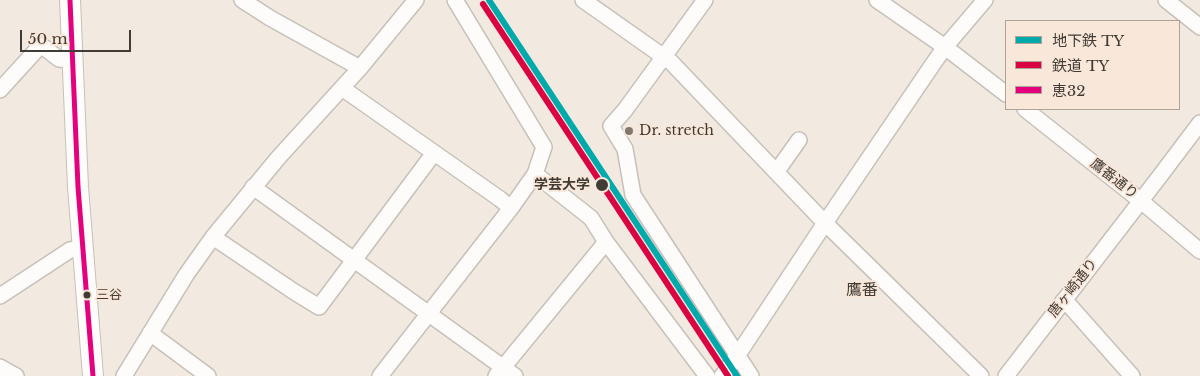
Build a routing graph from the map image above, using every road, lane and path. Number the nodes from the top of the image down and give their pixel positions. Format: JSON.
{"nodes":[{"id":1,"x":70,"y":0,"type":"edge"},
{"id":2,"x":242,"y":0,"type":"edge"},
{"id":3,"x":416,"y":0,"type":"edge"},
{"id":4,"x":455,"y":0,"type":"edge"},
{"id":5,"x":584,"y":0,"type":"edge"},
{"id":6,"x":705,"y":0,"type":"edge"},
{"id":7,"x":878,"y":0,"type":"edge"},
{"id":8,"x":985,"y":0,"type":"edge"},
{"id":9,"x":1166,"y":0,"type":"edge"},
{"id":10,"x":1200,"y":27,"type":"edge"},
{"id":11,"x":945,"y":47,"type":"junction"},
{"id":12,"x":664,"y":57,"type":"junction"},
{"id":13,"x":72,"y":60,"type":"junction"},
{"id":14,"x":360,"y":68,"type":"junction"},
{"id":15,"x":342,"y":88,"type":"junction"},
{"id":16,"x":0,"y":90,"type":"edge"},
{"id":17,"x":1005,"y":93,"type":"edge"},
{"id":18,"x":1026,"y":110,"type":"edge"},
{"id":19,"x":1200,"y":123,"type":"edge"},
{"id":20,"x":799,"y":140,"type":"dead end"},
{"id":21,"x":434,"y":153,"type":"junction"},
{"id":22,"x":776,"y":171,"type":"junction"},
{"id":23,"x":535,"y":174,"type":"junction"},
{"id":24,"x":253,"y":187,"type":"junction"},
{"id":25,"x":1141,"y":200,"type":"junction"},
{"id":26,"x":511,"y":208,"type":"junction"},
{"id":27,"x":825,"y":223,"type":"junction"},
{"id":28,"x":212,"y":237,"type":"junction"},
{"id":29,"x":606,"y":242,"type":"junction"},
{"id":30,"x":83,"y":248,"type":"junction"},
{"id":31,"x":1200,"y":251,"type":"edge"},
{"id":32,"x":354,"y":261,"type":"junction"},
{"id":33,"x":0,"y":296,"type":"edge"},
{"id":34,"x":1063,"y":301,"type":"junction"},
{"id":35,"x":428,"y":313,"type":"junction"},
{"id":36,"x":150,"y":332,"type":"junction"},
{"id":37,"x":737,"y":356,"type":"junction"},
{"id":38,"x":0,"y":367,"type":"edge"},
{"id":39,"x":505,"y":373,"type":"edge"},
{"id":40,"x":16,"y":376,"type":"edge"},
{"id":41,"x":93,"y":376,"type":"edge"},
{"id":42,"x":124,"y":376,"type":"edge"},
{"id":43,"x":208,"y":376,"type":"edge"},
{"id":44,"x":380,"y":376,"type":"edge"},
{"id":45,"x":706,"y":376,"type":"edge"},
{"id":46,"x":722,"y":376,"type":"edge"},
{"id":47,"x":751,"y":376,"type":"edge"},
{"id":48,"x":980,"y":376,"type":"edge"},
{"id":49,"x":1006,"y":376,"type":"edge"},
{"id":50,"x":1132,"y":376,"type":"edge"}],
"edges":[{"from":1,"to":13,"type":"main road"},
{"from":2,"to":14,"type":"street"},
{"from":3,"to":14,"type":"street"},
{"from":4,"to":23,"type":"street"},
{"from":5,"to":12,"type":"street"},
{"from":6,"to":12,"type":"street"},
{"from":7,"to":11,"type":"street"},
{"from":8,"to":11,"type":"street"},
{"from":9,"to":10,"type":"street"},
{"from":11,"to":17,"type":"street"},
{"from":11,"to":27,"type":"street"},
{"from":12,"to":22,"type":"street"},
{"from":12,"to":37,"type":"street"},
{"from":13,"to":16,"type":"street"},
{"from":13,"to":30,"type":"main road"},
{"from":14,"to":15,"type":"street"},
{"from":15,"to":21,"type":"street"},
{"from":15,"to":24,"type":"street"},
{"from":18,"to":25,"type":"street","name":"鷹番通り"},
{"from":19,"to":25,"type":"street","name":"唐ヶ崎通り"},
{"from":20,"to":22,"type":"street"},
{"from":21,"to":26,"type":"street"},
{"from":21,"to":32,"type":"street"},
{"from":22,"to":27,"type":"street"},
{"from":23,"to":26,"type":"street"},
{"from":23,"to":29,"type":"street"},
{"from":24,"to":28,"type":"street"},
{"from":24,"to":32,"type":"street"},
{"from":25,"to":31,"type":"street","name":"鷹番通り"},
{"from":25,"to":34,"type":"street","name":"唐ヶ崎通り"},
{"from":26,"to":35,"type":"street"},
{"from":27,"to":37,"type":"street"},
{"from":27,"to":48,"type":"street"},
{"from":28,"to":32,"type":"street"},
{"from":28,"to":36,"type":"street"},
{"from":29,"to":39,"type":"street"},
{"from":29,"to":45,"type":"street"},
{"from":30,"to":33,"type":"street"},
{"from":30,"to":41,"type":"main road"},
{"from":32,"to":35,"type":"street"},
{"from":34,"to":49,"type":"street","name":"唐ヶ崎通り"},
{"from":34,"to":50,"type":"street"},
{"from":35,"to":39,"type":"street"},
{"from":35,"to":44,"type":"street"},
{"from":36,"to":42,"type":"street"},
{"from":36,"to":43,"type":"street"},
{"from":37,"to":46,"type":"street"},
{"from":37,"to":47,"type":"street"},
{"from":38,"to":40,"type":"street"}]}
